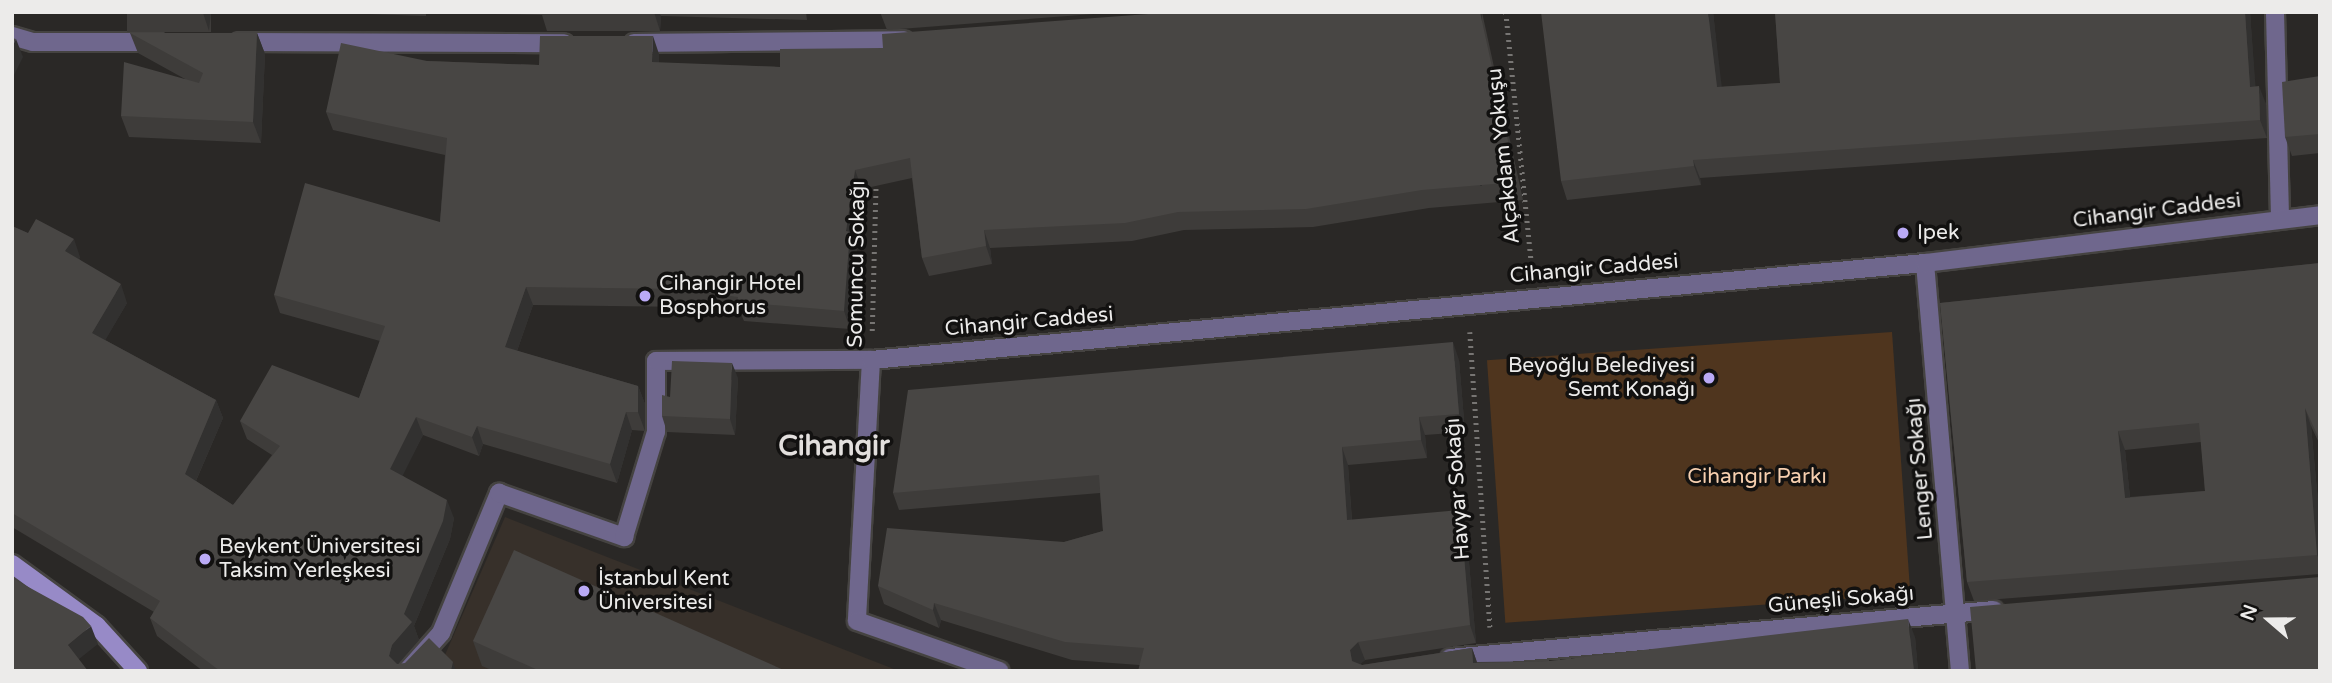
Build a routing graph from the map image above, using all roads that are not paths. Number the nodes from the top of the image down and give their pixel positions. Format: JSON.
{"nodes":[{"id":1,"x":2275,"y":12,"type":"edge"},
{"id":2,"x":12,"y":36,"type":"edge"},
{"id":3,"x":924,"y":38,"type":"edge"},
{"id":4,"x":184,"y":42,"type":"edge"},
{"id":5,"x":225,"y":43,"type":"edge"},
{"id":6,"x":587,"y":43,"type":"edge"},
{"id":7,"x":614,"y":43,"type":"edge"},
{"id":8,"x":2320,"y":215,"type":"edge"},
{"id":9,"x":2280,"y":219,"type":"junction"},
{"id":10,"x":1925,"y":263,"type":"junction"},
{"id":11,"x":871,"y":360,"type":"junction"},
{"id":12,"x":12,"y":564,"type":"edge"},
{"id":13,"x":2010,"y":609,"type":"edge"},
{"id":14,"x":1956,"y":613,"type":"junction"},
{"id":15,"x":1491,"y":652,"type":"junction"},
{"id":16,"x":1436,"y":660,"type":"edge"},
{"id":17,"x":138,"y":671,"type":"edge"},
{"id":18,"x":407,"y":671,"type":"edge"},
{"id":19,"x":1000,"y":671,"type":"edge"},
{"id":20,"x":1492,"y":671,"type":"edge"},
{"id":21,"x":1960,"y":671,"type":"edge"}],
"edges":[{"from":1,"to":9,"type":"street"},
{"from":2,"to":4,"type":"street"},
{"from":3,"to":7,"type":"street"},
{"from":5,"to":6,"type":"street"},
{"from":8,"to":9,"type":"street","name":"Cihangir Caddesi"},
{"from":9,"to":10,"type":"street","name":"Cihangir Caddesi"},
{"from":10,"to":11,"type":"street","name":"Cihangir Caddesi"},
{"from":10,"to":14,"type":"street","name":"Lenger Sokağı"},
{"from":11,"to":18,"type":"street","name":"Cihangir Caddesi"},
{"from":11,"to":19,"type":"street"},
{"from":12,"to":17,"type":"main road"},
{"from":13,"to":14,"type":"street","name":"Güneşli Sokağı"},
{"from":14,"to":15,"type":"street","name":"Güneşli Sokağı"},
{"from":14,"to":21,"type":"street","name":"Lenger Sokağı"},
{"from":15,"to":16,"type":"street","name":"Güneşli Sokağı"},
{"from":15,"to":20,"type":"street"}]}
